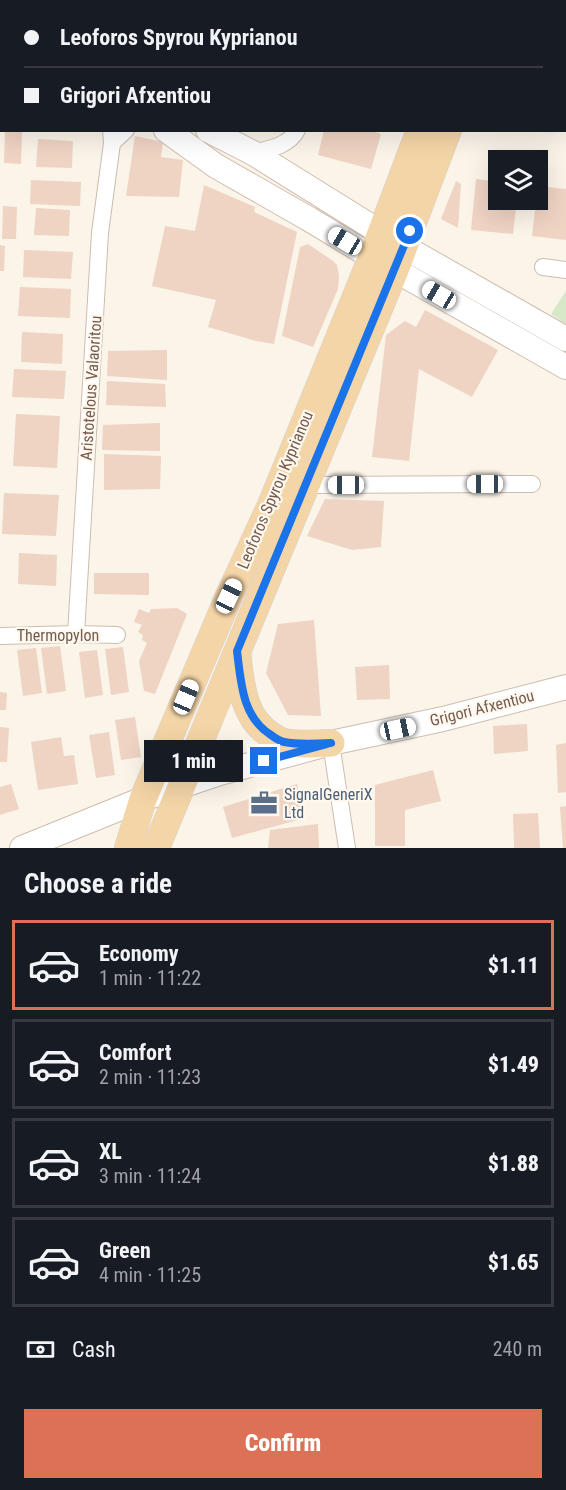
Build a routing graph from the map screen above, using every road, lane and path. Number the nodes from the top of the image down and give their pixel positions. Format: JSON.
{"nodes":[{"id":1,"x":169,"y":132,"type":"edge"},
{"id":2,"x":212,"y":132,"type":"edge"},
{"id":3,"x":296,"y":132,"type":"edge"},
{"id":4,"x":419,"y":132,"type":"edge"},
{"id":5,"x":447,"y":132,"type":"edge"},
{"id":6,"x":111,"y":137,"type":"edge"},
{"id":7,"x":253,"y":153,"type":"junction"},
{"id":8,"x":388,"y":251,"type":"junction"},
{"id":9,"x":543,"y":267,"type":"dead end"},
{"id":10,"x":566,"y":270,"type":"edge"},
{"id":11,"x":566,"y":339,"type":"edge"},
{"id":12,"x":566,"y":367,"type":"edge"},
{"id":13,"x":532,"y":484,"type":"dead end"},
{"id":14,"x":305,"y":485,"type":"junction"},
{"id":15,"x":76,"y":634,"type":"junction"},
{"id":16,"x":117,"y":635,"type":"dead end"},
{"id":17,"x":0,"y":636,"type":"edge"},
{"id":18,"x":237,"y":651,"type":"junction"},
{"id":19,"x":566,"y":687,"type":"edge"},
{"id":20,"x":331,"y":743,"type":"junction"},
{"id":21,"x":182,"y":785,"type":"junction"},
{"id":22,"x":143,"y":799,"type":"junction"},
{"id":23,"x":21,"y":848,"type":"edge"},
{"id":24,"x":128,"y":848,"type":"edge"},
{"id":25,"x":156,"y":848,"type":"edge"},
{"id":26,"x":347,"y":848,"type":"edge"}],
"edges":[{"from":1,"to":8,"type":"main road"},
{"from":2,"to":7,"type":"main road"},
{"from":3,"to":7,"type":"street"},
{"from":4,"to":8,"type":"main road","name":"Leoforos Spyrou Kyprianou"},
{"from":5,"to":8,"type":"main road","name":"Leoforos Spyrou Kyprianou"},
{"from":6,"to":15,"type":"street","name":"Aristotelous Valaoritou"},
{"from":7,"to":8,"type":"main road"},
{"from":8,"to":11,"type":"main road"},
{"from":8,"to":12,"type":"main road"},
{"from":8,"to":14,"type":"main road","name":"Leoforos Spyrou Kyprianou"},
{"from":8,"to":22,"type":"main road","name":"Leoforos Spyrou Kyprianou"},
{"from":9,"to":10,"type":"street"},
{"from":13,"to":14,"type":"street"},
{"from":14,"to":18,"type":"main road","name":"Leoforos Spyrou Kyprianou"},
{"from":15,"to":16,"type":"street","name":"Thermopylon"},
{"from":15,"to":17,"type":"street","name":"Thermopylon"},
{"from":18,"to":20,"type":"main road"},
{"from":18,"to":21,"type":"main road","name":"Leoforos Spyrou Kyprianou"},
{"from":19,"to":20,"type":"main road","name":"Grigori Afxentiou"},
{"from":20,"to":21,"type":"main road","name":"Grigori Afxentiou"},
{"from":20,"to":26,"type":"street"},
{"from":21,"to":22,"type":"main road","name":"Grigori Afxentiou"},
{"from":21,"to":25,"type":"main road","name":"Leoforos Spyrou Kyprianou"},
{"from":22,"to":23,"type":"main road","name":"Grigori Afxentiou"},
{"from":22,"to":24,"type":"main road","name":"Leoforos Spyrou Kyprianou"}]}
